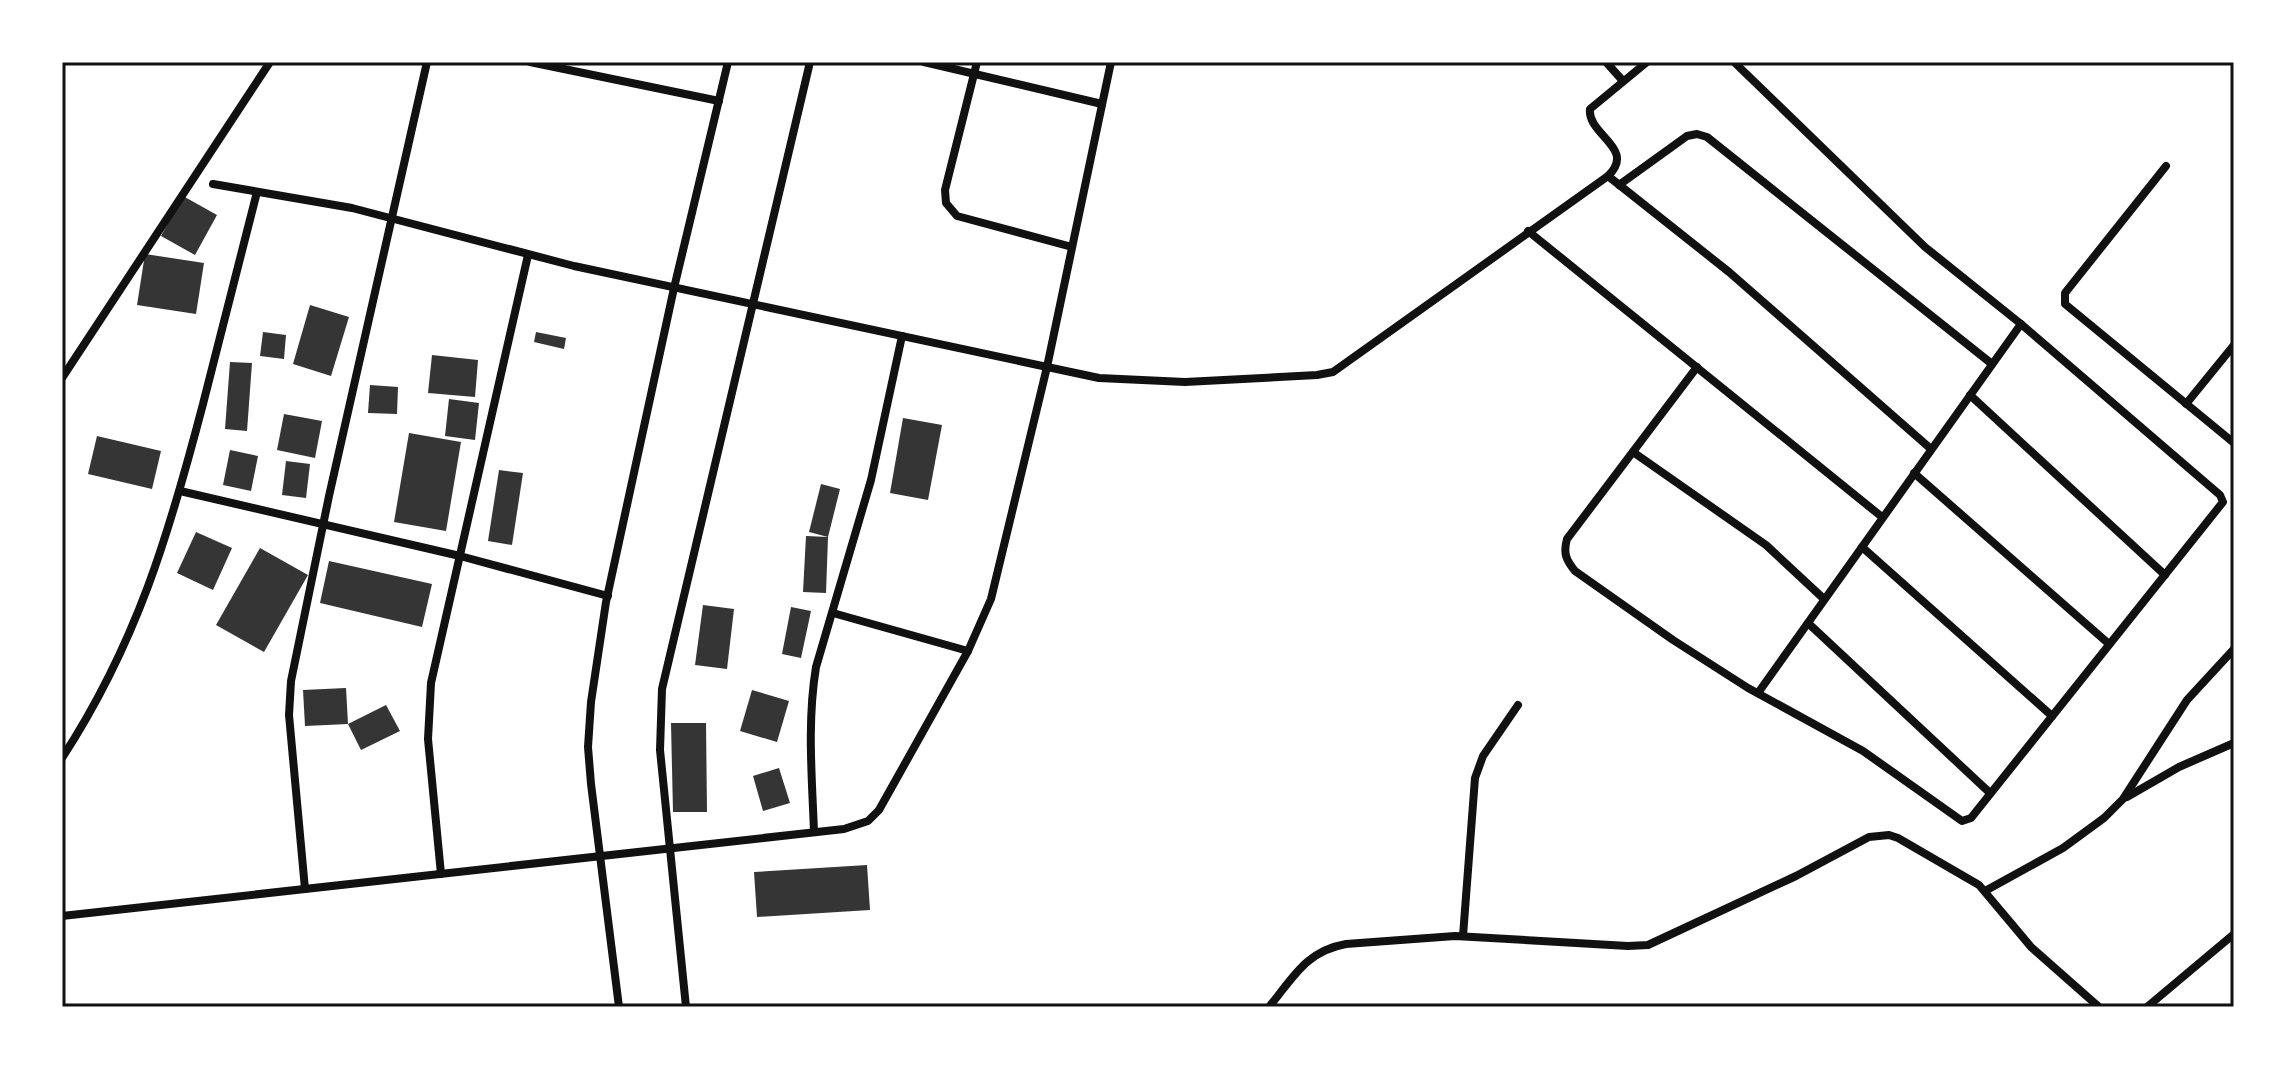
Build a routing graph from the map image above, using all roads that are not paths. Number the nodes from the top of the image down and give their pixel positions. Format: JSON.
{"nodes":[{"id":1,"x":270,"y":62,"type":"edge"},
{"id":2,"x":427,"y":62,"type":"edge"},
{"id":3,"x":530,"y":62,"type":"edge"},
{"id":4,"x":728,"y":62,"type":"edge"},
{"id":5,"x":810,"y":62,"type":"edge"},
{"id":6,"x":924,"y":62,"type":"edge"},
{"id":7,"x":977,"y":62,"type":"edge"},
{"id":8,"x":1111,"y":62,"type":"edge"},
{"id":9,"x":1606,"y":62,"type":"edge"},
{"id":10,"x":1647,"y":62,"type":"edge"},
{"id":11,"x":1734,"y":62,"type":"edge"},
{"id":12,"x":974,"y":74,"type":"junction"},
{"id":13,"x":1623,"y":81,"type":"junction"},
{"id":14,"x":719,"y":101,"type":"junction"},
{"id":15,"x":1102,"y":104,"type":"junction"},
{"id":16,"x":2166,"y":166,"type":"dead end"},
{"id":17,"x":1608,"y":176,"type":"junction"},
{"id":18,"x":213,"y":184,"type":"dead end"},
{"id":19,"x":1619,"y":185,"type":"junction"},
{"id":20,"x":257,"y":192,"type":"junction"},
{"id":21,"x":393,"y":218,"type":"junction"},
{"id":22,"x":1528,"y":231,"type":"junction"},
{"id":23,"x":1072,"y":247,"type":"junction"},
{"id":24,"x":528,"y":255,"type":"junction"},
{"id":25,"x":674,"y":288,"type":"junction"},
{"id":26,"x":755,"y":305,"type":"junction"},
{"id":27,"x":2021,"y":324,"type":"junction"},
{"id":28,"x":902,"y":336,"type":"junction"},
{"id":29,"x":2234,"y":345,"type":"edge"},
{"id":30,"x":1992,"y":364,"type":"junction"},
{"id":31,"x":1047,"y":367,"type":"junction"},
{"id":32,"x":1697,"y":367,"type":"junction"},
{"id":33,"x":62,"y":378,"type":"edge"},
{"id":34,"x":1970,"y":395,"type":"junction"},
{"id":35,"x":2186,"y":404,"type":"junction"},
{"id":36,"x":2234,"y":443,"type":"edge"},
{"id":37,"x":1931,"y":449,"type":"junction"},
{"id":38,"x":1633,"y":452,"type":"junction"},
{"id":39,"x":1914,"y":473,"type":"junction"},
{"id":40,"x":180,"y":491,"type":"junction"},
{"id":41,"x":1882,"y":517,"type":"junction"},
{"id":42,"x":323,"y":524,"type":"junction"},
{"id":43,"x":1862,"y":547,"type":"junction"},
{"id":44,"x":460,"y":556,"type":"junction"},
{"id":45,"x":2165,"y":575,"type":"junction"},
{"id":46,"x":608,"y":596,"type":"junction"},
{"id":47,"x":1824,"y":599,"type":"junction"},
{"id":48,"x":833,"y":613,"type":"junction"},
{"id":49,"x":1808,"y":623,"type":"junction"},
{"id":50,"x":2109,"y":644,"type":"junction"},
{"id":51,"x":2234,"y":649,"type":"edge"},
{"id":52,"x":968,"y":651,"type":"junction"},
{"id":53,"x":1758,"y":693,"type":"junction"},
{"id":54,"x":1518,"y":705,"type":"dead end"},
{"id":55,"x":2052,"y":716,"type":"junction"},
{"id":56,"x":2234,"y":743,"type":"edge"},
{"id":57,"x":62,"y":758,"type":"edge"},
{"id":58,"x":1990,"y":793,"type":"junction"},
{"id":59,"x":2123,"y":799,"type":"junction"},
{"id":60,"x":814,"y":832,"type":"junction"},
{"id":61,"x":671,"y":848,"type":"junction"},
{"id":62,"x":600,"y":856,"type":"junction"},
{"id":63,"x":441,"y":874,"type":"junction"},
{"id":64,"x":305,"y":889,"type":"junction"},
{"id":65,"x":1985,"y":891,"type":"junction"},
{"id":66,"x":62,"y":916,"type":"edge"},
{"id":67,"x":2234,"y":934,"type":"edge"},
{"id":68,"x":1463,"y":936,"type":"junction"},
{"id":69,"x":619,"y":1007,"type":"edge"},
{"id":70,"x":686,"y":1007,"type":"edge"},
{"id":71,"x":1269,"y":1007,"type":"edge"},
{"id":72,"x":2099,"y":1007,"type":"edge"},
{"id":73,"x":2147,"y":1007,"type":"edge"}],
"edges":[{"from":1,"to":33,"type":"street"},
{"from":2,"to":21,"type":"street"},
{"from":3,"to":14,"type":"street"},
{"from":4,"to":14,"type":"street"},
{"from":5,"to":26,"type":"street"},
{"from":6,"to":12,"type":"street"},
{"from":7,"to":12,"type":"street"},
{"from":8,"to":15,"type":"street"},
{"from":9,"to":13,"type":"street"},
{"from":10,"to":13,"type":"street"},
{"from":11,"to":27,"type":"street"},
{"from":12,"to":15,"type":"street"},
{"from":12,"to":23,"type":"street"},
{"from":13,"to":17,"type":"street"},
{"from":14,"to":25,"type":"street"},
{"from":15,"to":23,"type":"street"},
{"from":16,"to":35,"type":"street"},
{"from":17,"to":19,"type":"street"},
{"from":17,"to":22,"type":"street"},
{"from":18,"to":20,"type":"street"},
{"from":19,"to":30,"type":"street"},
{"from":19,"to":37,"type":"street"},
{"from":20,"to":21,"type":"street"},
{"from":20,"to":40,"type":"street"},
{"from":21,"to":24,"type":"street"},
{"from":21,"to":42,"type":"street"},
{"from":22,"to":31,"type":"street"},
{"from":22,"to":32,"type":"street"},
{"from":23,"to":31,"type":"street"},
{"from":24,"to":25,"type":"street"},
{"from":24,"to":44,"type":"street"},
{"from":25,"to":26,"type":"street"},
{"from":25,"to":46,"type":"street"},
{"from":26,"to":28,"type":"street"},
{"from":26,"to":61,"type":"street"},
{"from":27,"to":30,"type":"street"},
{"from":27,"to":45,"type":"street"},
{"from":28,"to":31,"type":"street"},
{"from":28,"to":48,"type":"street"},
{"from":29,"to":35,"type":"street"},
{"from":30,"to":34,"type":"street"},
{"from":31,"to":52,"type":"street"},
{"from":32,"to":38,"type":"street"},
{"from":32,"to":41,"type":"street"},
{"from":34,"to":37,"type":"street"},
{"from":34,"to":45,"type":"street"},
{"from":35,"to":36,"type":"street"},
{"from":37,"to":39,"type":"street"},
{"from":38,"to":47,"type":"street"},
{"from":38,"to":53,"type":"street"},
{"from":39,"to":41,"type":"street"},
{"from":39,"to":50,"type":"street"},
{"from":40,"to":42,"type":"street"},
{"from":40,"to":57,"type":"street"},
{"from":41,"to":43,"type":"street"},
{"from":42,"to":44,"type":"street"},
{"from":42,"to":64,"type":"street"},
{"from":43,"to":47,"type":"street"},
{"from":43,"to":55,"type":"street"},
{"from":44,"to":46,"type":"street"},
{"from":44,"to":63,"type":"street"},
{"from":45,"to":50,"type":"street"},
{"from":46,"to":62,"type":"street"},
{"from":47,"to":49,"type":"street"},
{"from":48,"to":52,"type":"street"},
{"from":48,"to":60,"type":"street"},
{"from":49,"to":53,"type":"street"},
{"from":49,"to":58,"type":"street"},
{"from":50,"to":55,"type":"street"},
{"from":51,"to":59,"type":"street"},
{"from":52,"to":60,"type":"street"},
{"from":53,"to":58,"type":"street"},
{"from":54,"to":68,"type":"street"},
{"from":55,"to":58,"type":"street"},
{"from":56,"to":59,"type":"street"},
{"from":59,"to":65,"type":"street"},
{"from":60,"to":61,"type":"street"},
{"from":61,"to":62,"type":"street"},
{"from":61,"to":70,"type":"street"},
{"from":62,"to":63,"type":"street"},
{"from":62,"to":69,"type":"street"},
{"from":63,"to":64,"type":"street"},
{"from":64,"to":66,"type":"street"},
{"from":65,"to":68,"type":"street"},
{"from":65,"to":72,"type":"street"},
{"from":67,"to":73,"type":"street"},
{"from":68,"to":71,"type":"street"}]}
